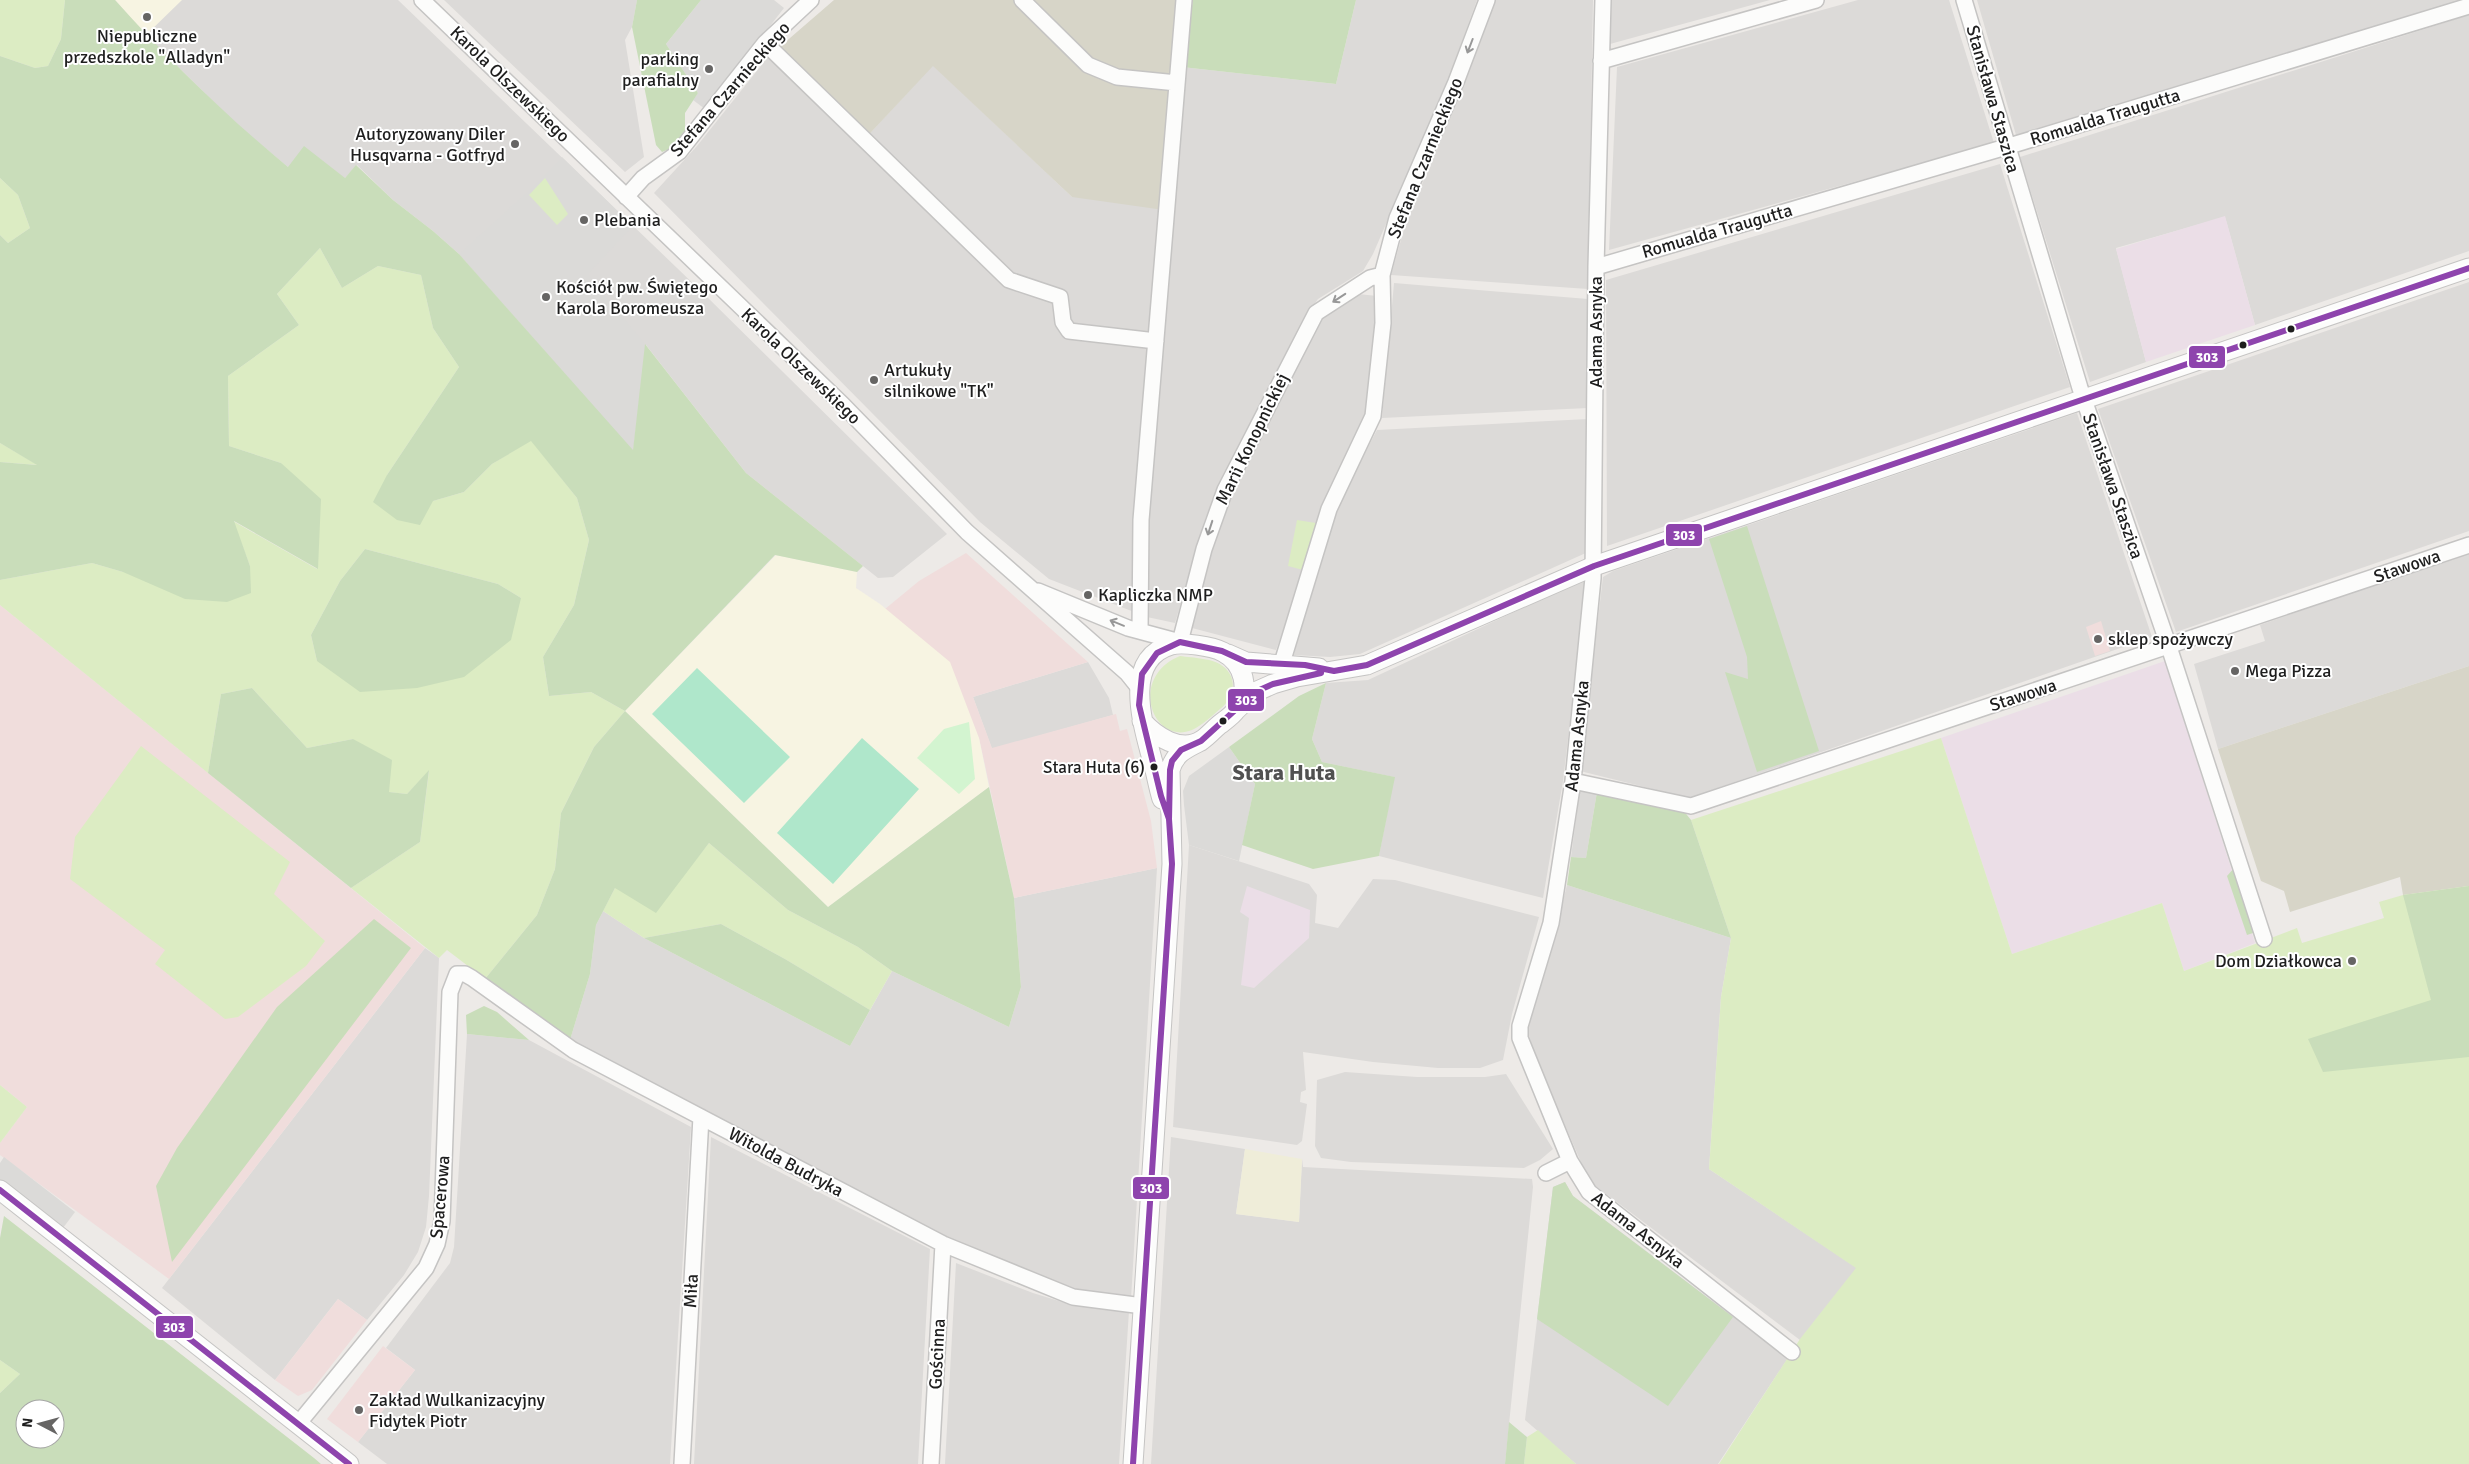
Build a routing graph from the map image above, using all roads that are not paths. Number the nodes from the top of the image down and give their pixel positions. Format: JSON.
{"nodes":[{"id":1,"x":422,"y":0,"type":"edge"},
{"id":2,"x":811,"y":0,"type":"edge"},
{"id":3,"x":1022,"y":0,"type":"edge"},
{"id":4,"x":1184,"y":0,"type":"edge"},
{"id":5,"x":1487,"y":0,"type":"edge"},
{"id":6,"x":1603,"y":0,"type":"edge"},
{"id":7,"x":1816,"y":0,"type":"edge"},
{"id":8,"x":1964,"y":0,"type":"edge"},
{"id":9,"x":2469,"y":6,"type":"edge"},
{"id":10,"x":765,"y":43,"type":"junction"},
{"id":11,"x":1601,"y":61,"type":"junction"},
{"id":12,"x":1177,"y":83,"type":"junction"},
{"id":13,"x":2006,"y":147,"type":"junction"},
{"id":14,"x":626,"y":197,"type":"junction"},
{"id":15,"x":1596,"y":267,"type":"junction"},
{"id":16,"x":2469,"y":268,"type":"edge"},
{"id":17,"x":1382,"y":275,"type":"junction"},
{"id":18,"x":1156,"y":341,"type":"junction"},
{"id":19,"x":2084,"y":400,"type":"junction"},
{"id":20,"x":2469,"y":545,"type":"edge"},
{"id":21,"x":1594,"y":566,"type":"junction"},
{"id":22,"x":1028,"y":586,"type":"junction"},
{"id":23,"x":1140,"y":631,"type":"junction"},
{"id":24,"x":1180,"y":642,"type":"junction"},
{"id":25,"x":2169,"y":646,"type":"junction"},
{"id":26,"x":1222,"y":651,"type":"junction"},
{"id":27,"x":1282,"y":663,"type":"junction"},
{"id":28,"x":1334,"y":671,"type":"junction"},
{"id":29,"x":1273,"y":684,"type":"junction"},
{"id":30,"x":1139,"y":688,"type":"junction"},
{"id":31,"x":1236,"y":710,"type":"junction"},
{"id":32,"x":1142,"y":721,"type":"junction"},
{"id":33,"x":1201,"y":742,"type":"junction"},
{"id":34,"x":1573,"y":781,"type":"junction"},
{"id":35,"x":1169,"y":819,"type":"junction"},
{"id":36,"x":2264,"y":940,"type":"dead end"},
{"id":37,"x":452,"y":982,"type":"joint"},
{"id":38,"x":701,"y":1117,"type":"junction"},
{"id":39,"x":1570,"y":1161,"type":"junction"},
{"id":40,"x":1546,"y":1173,"type":"dead end"},
{"id":41,"x":0,"y":1190,"type":"edge"},
{"id":42,"x":943,"y":1244,"type":"junction"},
{"id":43,"x":1143,"y":1306,"type":"junction"},
{"id":44,"x":1792,"y":1352,"type":"dead end"},
{"id":45,"x":298,"y":1424,"type":"junction"},
{"id":46,"x":349,"y":1464,"type":"edge"},
{"id":47,"x":682,"y":1464,"type":"edge"},
{"id":48,"x":931,"y":1464,"type":"edge"},
{"id":49,"x":1133,"y":1464,"type":"edge"}],
"edges":[{"from":1,"to":14,"type":"street","name":"Karola Olszewskiego"},
{"from":2,"to":10,"type":"street","name":"Stefana Czarnieckiego"},
{"from":3,"to":12,"type":"street"},
{"from":4,"to":12,"type":"street"},
{"from":5,"to":17,"type":"street","name":"Stefana Czarnieckiego","one_way":true},
{"from":6,"to":11,"type":"street","name":"Adama Asnyka"},
{"from":7,"to":11,"type":"street"},
{"from":8,"to":13,"type":"street","name":"Stanisława Staszica"},
{"from":9,"to":13,"type":"street","name":"Romualda Traugutta"},
{"from":10,"to":14,"type":"street","name":"Stefana Czarnieckiego"},
{"from":10,"to":18,"type":"street"},
{"from":11,"to":15,"type":"street","name":"Adama Asnyka"},
{"from":12,"to":18,"type":"street"},
{"from":13,"to":15,"type":"street","name":"Romualda Traugutta"},
{"from":13,"to":19,"type":"street","name":"Stanisława Staszica"},
{"from":14,"to":22,"type":"street","name":"Karola Olszewskiego"},
{"from":15,"to":21,"type":"street","name":"Adama Asnyka"},
{"from":16,"to":19,"type":"street"},
{"from":17,"to":24,"type":"street","name":"Marii Konopnickiej","one_way":true},
{"from":17,"to":27,"type":"street","name":"Stefana Czarnieckiego"},
{"from":18,"to":23,"type":"street"},
{"from":19,"to":21,"type":"street"},
{"from":19,"to":25,"type":"street","name":"Stanisława Staszica"},
{"from":20,"to":25,"type":"street","name":"Stawowa"},
{"from":21,"to":28,"type":"street"},
{"from":21,"to":34,"type":"street","name":"Adama Asnyka"},
{"from":23,"to":22,"type":"street","name":"Karola Olszewskiego","one_way":true},
{"from":22,"to":30,"type":"street","name":"Karola Olszewskiego"},
{"from":23,"to":24,"type":"street","name":"Karola Olszewskiego"},
{"from":24,"to":26,"type":"street"},
{"from":24,"to":30,"type":"street"},
{"from":25,"to":34,"type":"street","name":"Stawowa"},
{"from":25,"to":36,"type":"street","name":"Stanisława Staszica"},
{"from":26,"to":27,"type":"street"},
{"from":26,"to":31,"type":"street"},
{"from":27,"to":28,"type":"street"},
{"from":27,"to":29,"type":"street"},
{"from":28,"to":29,"type":"street"},
{"from":29,"to":31,"type":"street"},
{"from":30,"to":32,"type":"street"},
{"from":31,"to":33,"type":"street"},
{"from":32,"to":33,"type":"street"},
{"from":32,"to":35,"type":"street"},
{"from":33,"to":35,"type":"street"},
{"from":34,"to":39,"type":"street","name":"Adama Asnyka"},
{"from":35,"to":43,"type":"street"},
{"from":37,"to":38,"type":"street","name":"Witolda Budryka"},
{"from":37,"to":45,"type":"street","name":"Spacerowa"},
{"from":38,"to":42,"type":"street","name":"Witolda Budryka"},
{"from":38,"to":47,"type":"street","name":"Miła"},
{"from":39,"to":40,"type":"street"},
{"from":39,"to":44,"type":"street","name":"Adama Asnyka"},
{"from":41,"to":45,"type":"street"},
{"from":42,"to":43,"type":"street","name":"Witolda Budryka"},
{"from":42,"to":48,"type":"street","name":"Gościnna"},
{"from":43,"to":49,"type":"street"},
{"from":45,"to":46,"type":"street"}]}
